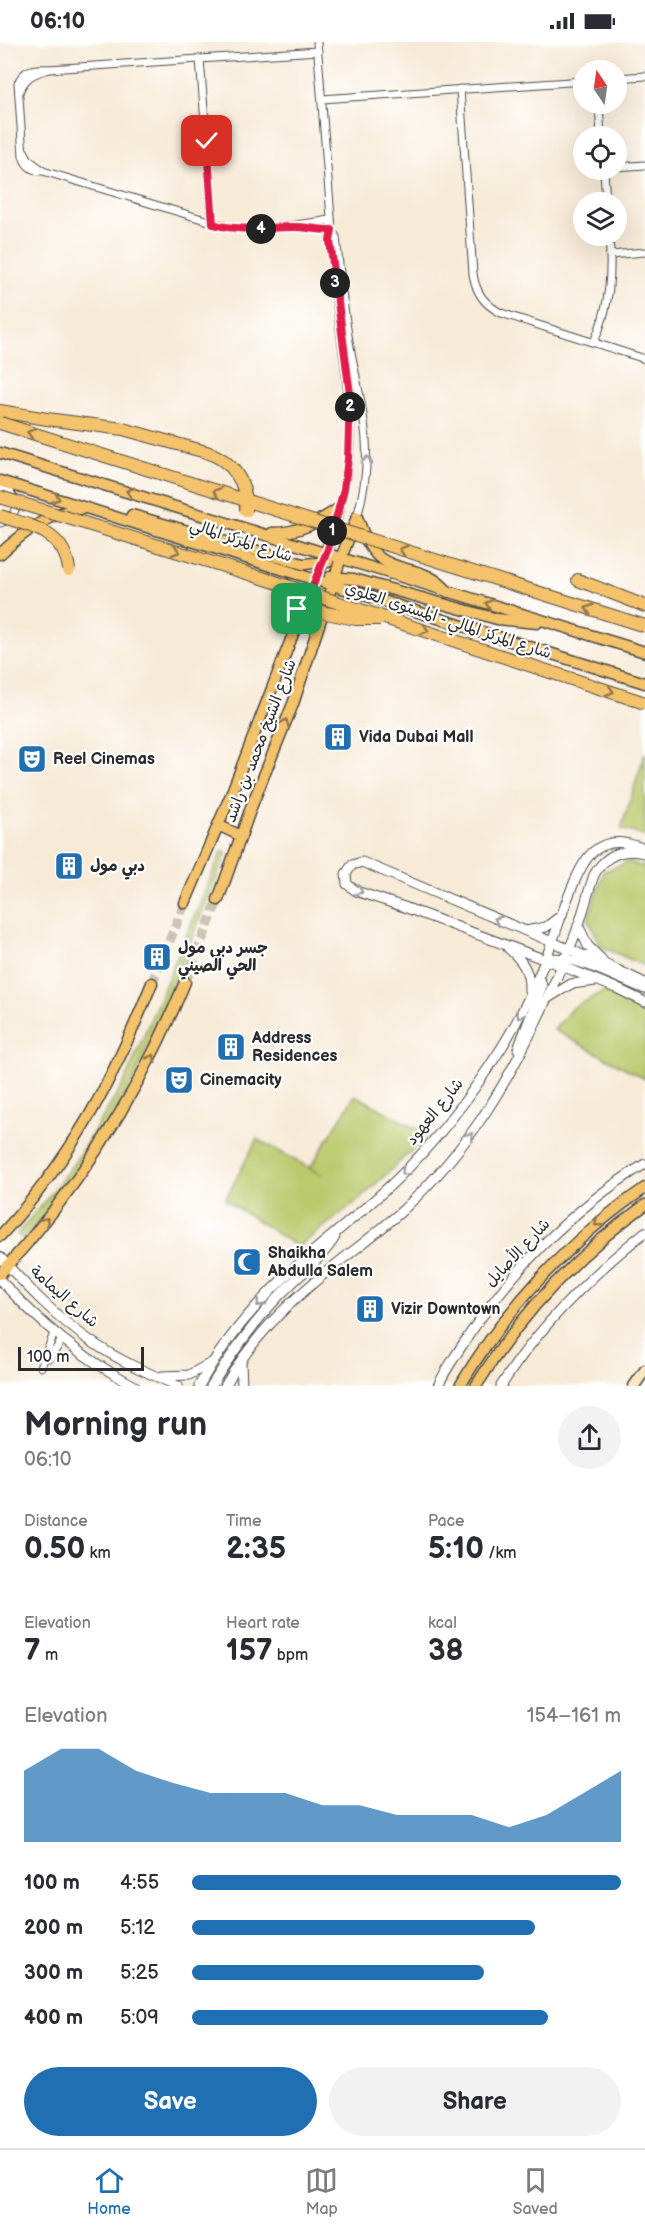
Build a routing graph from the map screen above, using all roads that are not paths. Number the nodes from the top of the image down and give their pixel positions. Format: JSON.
{"nodes":[{"id":1,"x":317,"y":42,"type":"edge"},
{"id":2,"x":318,"y":51,"type":"junction"},
{"id":3,"x":200,"y":59,"type":"junction"},
{"id":4,"x":645,"y":76,"type":"edge"},
{"id":5,"x":627,"y":77,"type":"edge"},
{"id":6,"x":573,"y":82,"type":"edge"},
{"id":7,"x":460,"y":89,"type":"junction"},
{"id":8,"x":322,"y":99,"type":"junction"},
{"id":9,"x":645,"y":165,"type":"edge"},
{"id":10,"x":627,"y":166,"type":"edge"},
{"id":11,"x":331,"y":220,"type":"junction"},
{"id":12,"x":213,"y":224,"type":"junction"},
{"id":13,"x":297,"y":227,"type":"junction"},
{"id":14,"x":332,"y":230,"type":"junction"},
{"id":15,"x":610,"y":246,"type":"edge"},
{"id":16,"x":645,"y":252,"type":"edge"},
{"id":17,"x":610,"y":255,"type":"junction"},
{"id":18,"x":594,"y":342,"type":"junction"},
{"id":19,"x":645,"y":358,"type":"edge"},
{"id":20,"x":0,"y":411,"type":"edge"},
{"id":21,"x":0,"y":423,"type":"edge"},
{"id":22,"x":0,"y":453,"type":"edge"},
{"id":23,"x":0,"y":483,"type":"edge"},
{"id":24,"x":0,"y":497,"type":"edge"},
{"id":25,"x":90,"y":508,"type":"junction"},
{"id":26,"x":338,"y":509,"type":"junction"},
{"id":27,"x":246,"y":511,"type":"dead end"},
{"id":28,"x":111,"y":514,"type":"junction"},
{"id":29,"x":0,"y":516,"type":"edge"},
{"id":30,"x":357,"y":517,"type":"junction"},
{"id":31,"x":0,"y":523,"type":"edge"},
{"id":32,"x":260,"y":531,"type":"junction"},
{"id":33,"x":305,"y":547,"type":"junction"},
{"id":34,"x":0,"y":554,"type":"edge"},
{"id":35,"x":341,"y":558,"type":"junction"},
{"id":36,"x":325,"y":559,"type":"junction"},
{"id":37,"x":254,"y":561,"type":"junction"},
{"id":38,"x":303,"y":564,"type":"junction"},
{"id":39,"x":69,"y":570,"type":"dead end"},
{"id":40,"x":349,"y":578,"type":"junction"},
{"id":41,"x":316,"y":580,"type":"junction"},
{"id":42,"x":578,"y":580,"type":"dead end"},
{"id":43,"x":334,"y":581,"type":"junction"},
{"id":44,"x":345,"y":589,"type":"junction"},
{"id":45,"x":448,"y":592,"type":"junction"},
{"id":46,"x":384,"y":602,"type":"junction"},
{"id":47,"x":645,"y":606,"type":"edge"},
{"id":48,"x":316,"y":611,"type":"dead end"},
{"id":49,"x":387,"y":618,"type":"junction"},
{"id":50,"x":549,"y":622,"type":"junction"},
{"id":51,"x":645,"y":626,"type":"edge"},
{"id":52,"x":295,"y":629,"type":"junction"},
{"id":53,"x":317,"y":632,"type":"junction"},
{"id":54,"x":645,"y":652,"type":"edge"},
{"id":55,"x":645,"y":683,"type":"edge"},
{"id":56,"x":645,"y":703,"type":"edge"},
{"id":57,"x":218,"y":825,"type":"junction"},
{"id":58,"x":241,"y":836,"type":"junction"},
{"id":59,"x":645,"y":849,"type":"edge"},
{"id":60,"x":645,"y":854,"type":"edge"},
{"id":61,"x":218,"y":900,"type":"tunnel mouth"},
{"id":62,"x":185,"y":903,"type":"tunnel mouth"},
{"id":63,"x":564,"y":913,"type":"junction"},
{"id":64,"x":578,"y":925,"type":"junction"},
{"id":65,"x":524,"y":931,"type":"junction"},
{"id":66,"x":502,"y":943,"type":"junction"},
{"id":67,"x":552,"y":943,"type":"junction"},
{"id":68,"x":566,"y":958,"type":"junction"},
{"id":69,"x":545,"y":960,"type":"junction"},
{"id":70,"x":609,"y":966,"type":"junction"},
{"id":71,"x":185,"y":982,"type":"tunnel mouth"},
{"id":72,"x":535,"y":982,"type":"junction"},
{"id":73,"x":602,"y":982,"type":"junction"},
{"id":74,"x":152,"y":983,"type":"tunnel mouth"},
{"id":75,"x":645,"y":983,"type":"edge"},
{"id":76,"x":645,"y":989,"type":"edge"},
{"id":77,"x":529,"y":996,"type":"junction"},
{"id":78,"x":546,"y":1000,"type":"junction"},
{"id":79,"x":645,"y":1002,"type":"edge"},
{"id":80,"x":510,"y":1074,"type":"junction"},
{"id":81,"x":645,"y":1164,"type":"edge"},
{"id":82,"x":645,"y":1188,"type":"edge"},
{"id":83,"x":645,"y":1206,"type":"edge"},
{"id":84,"x":339,"y":1230,"type":"junction"},
{"id":85,"x":645,"y":1232,"type":"edge"},
{"id":86,"x":0,"y":1236,"type":"edge"},
{"id":87,"x":3,"y":1266,"type":"edge"},
{"id":88,"x":0,"y":1280,"type":"edge"},
{"id":89,"x":58,"y":1337,"type":"junction"},
{"id":90,"x":241,"y":1359,"type":"junction"},
{"id":91,"x":214,"y":1360,"type":"junction"},
{"id":92,"x":43,"y":1368,"type":"dead end"},
{"id":93,"x":645,"y":1370,"type":"edge"},
{"id":94,"x":153,"y":1375,"type":"junction"},
{"id":95,"x":442,"y":1377,"type":"junction"},
{"id":96,"x":135,"y":1386,"type":"edge"},
{"id":97,"x":178,"y":1386,"type":"edge"},
{"id":98,"x":199,"y":1386,"type":"edge"},
{"id":99,"x":211,"y":1386,"type":"edge"},
{"id":100,"x":225,"y":1386,"type":"edge"},
{"id":101,"x":242,"y":1386,"type":"edge"},
{"id":102,"x":433,"y":1386,"type":"edge"},
{"id":103,"x":438,"y":1386,"type":"edge"},
{"id":104,"x":460,"y":1386,"type":"edge"},
{"id":105,"x":476,"y":1386,"type":"edge"},
{"id":106,"x":501,"y":1386,"type":"edge"},
{"id":107,"x":634,"y":1386,"type":"edge"}],
"edges":[{"from":1,"to":2,"type":"street"},
{"from":2,"to":3,"type":"street"},
{"from":2,"to":8,"type":"street"},
{"from":3,"to":12,"type":"street"},
{"from":3,"to":12,"type":"street"},
{"from":4,"to":5,"type":"street"},
{"from":6,"to":7,"type":"street"},
{"from":7,"to":8,"type":"street"},
{"from":7,"to":18,"type":"street"},
{"from":8,"to":11,"type":"street"},
{"from":9,"to":10,"type":"street"},
{"from":11,"to":13,"type":"street"},
{"from":11,"to":14,"type":"street"},
{"from":12,"to":13,"type":"street"},
{"from":13,"to":14,"type":"street"},
{"from":14,"to":26,"type":"street"},
{"from":30,"to":14,"type":"street","one_way":true},
{"from":15,"to":17,"type":"street"},
{"from":16,"to":17,"type":"street"},
{"from":17,"to":18,"type":"street"},
{"from":18,"to":19,"type":"street"},
{"from":20,"to":27,"type":"highway","bridge":true},
{"from":51,"to":21,"type":"highway","one_way":true,"bridge":true},
{"from":32,"to":22,"type":"main road","name":"شارع المركز المالي","one_way":true},
{"from":23,"to":25,"type":"main road","name":"شارع المركز المالي","one_way":true},
{"from":23,"to":31,"type":"street"},
{"from":24,"to":49,"type":"highway","name":"شارع المركز المالي - المستوى العلوي","one_way":true,"bridge":true},
{"from":25,"to":28,"type":"main road","name":"شارع المركز المالي"},
{"from":25,"to":34,"type":"main road"},
{"from":26,"to":32,"type":"main road"},
{"from":26,"to":36,"type":"main road","name":"شارع الشيخ محمد بن راشد"},
{"from":28,"to":37,"type":"main road","name":"شارع المركز المالي"},
{"from":28,"to":38,"type":"main road"},
{"from":29,"to":39,"type":"highway","bridge":true},
{"from":30,"to":35,"type":"main road","name":"شارع الشيخ محمد بن راشد"},
{"from":30,"to":45,"type":"main road"},
{"from":32,"to":33,"type":"main road","name":"شارع المركز المالي"},
{"from":33,"to":36,"type":"main road","name":"شارع المركز المالي"},
{"from":33,"to":38,"type":"main road"},
{"from":35,"to":36,"type":"main road","name":"شارع المركز المالي"},
{"from":35,"to":43,"type":"main road","name":"شارع الشيخ محمد بن راشد"},
{"from":35,"to":45,"type":"main road","name":"شارع المركز المالي"},
{"from":36,"to":38,"type":"main road"},
{"from":36,"to":41,"type":"main road","name":"شارع الشيخ محمد بن راشد"},
{"from":37,"to":41,"type":"main road","name":"شارع المركز المالي"},
{"from":37,"to":52,"type":"main road"},
{"from":40,"to":43,"type":"main road"},
{"from":40,"to":44,"type":"main road"},
{"from":40,"to":50,"type":"main road"},
{"from":41,"to":43,"type":"main road"},
{"from":41,"to":52,"type":"main road","name":"شارع الشيخ محمد بن راشد"},
{"from":42,"to":47,"type":"highway"},
{"from":43,"to":44,"type":"main road"},
{"from":43,"to":53,"type":"main road","name":"شارع الشيخ محمد بن راشد"},
{"from":44,"to":46,"type":"main road"},
{"from":50,"to":45,"type":"main road","name":"شارع المركز المالي","one_way":true},
{"from":46,"to":53,"type":"main road"},
{"from":46,"to":55,"type":"main road"},
{"from":48,"to":49,"type":"highway","bridge":true},
{"from":49,"to":56,"type":"highway","name":"شارع المركز المالي - المستوى العلوي","one_way":true,"bridge":true},
{"from":50,"to":54,"type":"main road","name":"شارع المركز المالي"},
{"from":52,"to":57,"type":"main road","name":"شارع الشيخ محمد بن راشد"},
{"from":58,"to":53,"type":"main road","name":"شارع الشيخ محمد بن راشد","one_way":true},
{"from":57,"to":58,"type":"main road"},
{"from":57,"to":62,"type":"main road","name":"شارع الشيخ محمد بن راشد"},
{"from":58,"to":61,"type":"main road","name":"شارع الشيخ محمد بن راشد"},
{"from":59,"to":63,"type":"street","name":"شارع العهود"},
{"from":60,"to":64,"type":"street"},
{"from":63,"to":65,"type":"street"},
{"from":63,"to":67,"type":"street","name":"شارع العهود"},
{"from":64,"to":68,"type":"street"},
{"from":64,"to":70,"type":"street"},
{"from":65,"to":66,"type":"street","one_way":true},
{"from":65,"to":67,"type":"street"},
{"from":66,"to":69,"type":"street"},
{"from":66,"to":77,"type":"street"},
{"from":67,"to":68,"type":"street"},
{"from":67,"to":69,"type":"street","name":"شارع العهود"},
{"from":68,"to":69,"type":"street"},
{"from":68,"to":70,"type":"street"},
{"from":68,"to":73,"type":"street"},
{"from":68,"to":76,"type":"street"},
{"from":68,"to":78,"type":"street"},
{"from":69,"to":72,"type":"street","name":"شارع العهود"},
{"from":70,"to":75,"type":"street"},
{"from":87,"to":71,"type":"main road","one_way":true},
{"from":72,"to":77,"type":"street","name":"شارع العهود"},
{"from":72,"to":80,"type":"street"},
{"from":73,"to":78,"type":"street"},
{"from":73,"to":79,"type":"street"},
{"from":74,"to":86,"type":"main road"},
{"from":77,"to":84,"type":"street","name":"شارع العهود","one_way":true},
{"from":78,"to":80,"type":"street"},
{"from":90,"to":80,"type":"street","one_way":true},
{"from":81,"to":95,"type":"street","name":"شارع الأصايل"},
{"from":82,"to":104,"type":"main road","name":"شارع الأصايل","one_way":true},
{"from":83,"to":105,"type":"main road"},
{"from":84,"to":91,"type":"street","name":"شارع العهود","one_way":true},
{"from":84,"to":99,"type":"street"},
{"from":85,"to":106,"type":"street"},
{"from":87,"to":94,"type":"street","name":"شارع اليمامة"},
{"from":88,"to":89,"type":"street","name":"شارع اليمامة"},
{"from":89,"to":92,"type":"street"},
{"from":89,"to":96,"type":"street","name":"شارع اليمامة"},
{"from":90,"to":100,"type":"street"},
{"from":90,"to":101,"type":"street"},
{"from":91,"to":94,"type":"street"},
{"from":91,"to":98,"type":"street","name":"شارع العهود"},
{"from":93,"to":107,"type":"main road"},
{"from":94,"to":97,"type":"street","name":"شارع اليمامة"},
{"from":95,"to":102,"type":"street"},
{"from":95,"to":103,"type":"street","name":"شارع الأصايل"}]}
